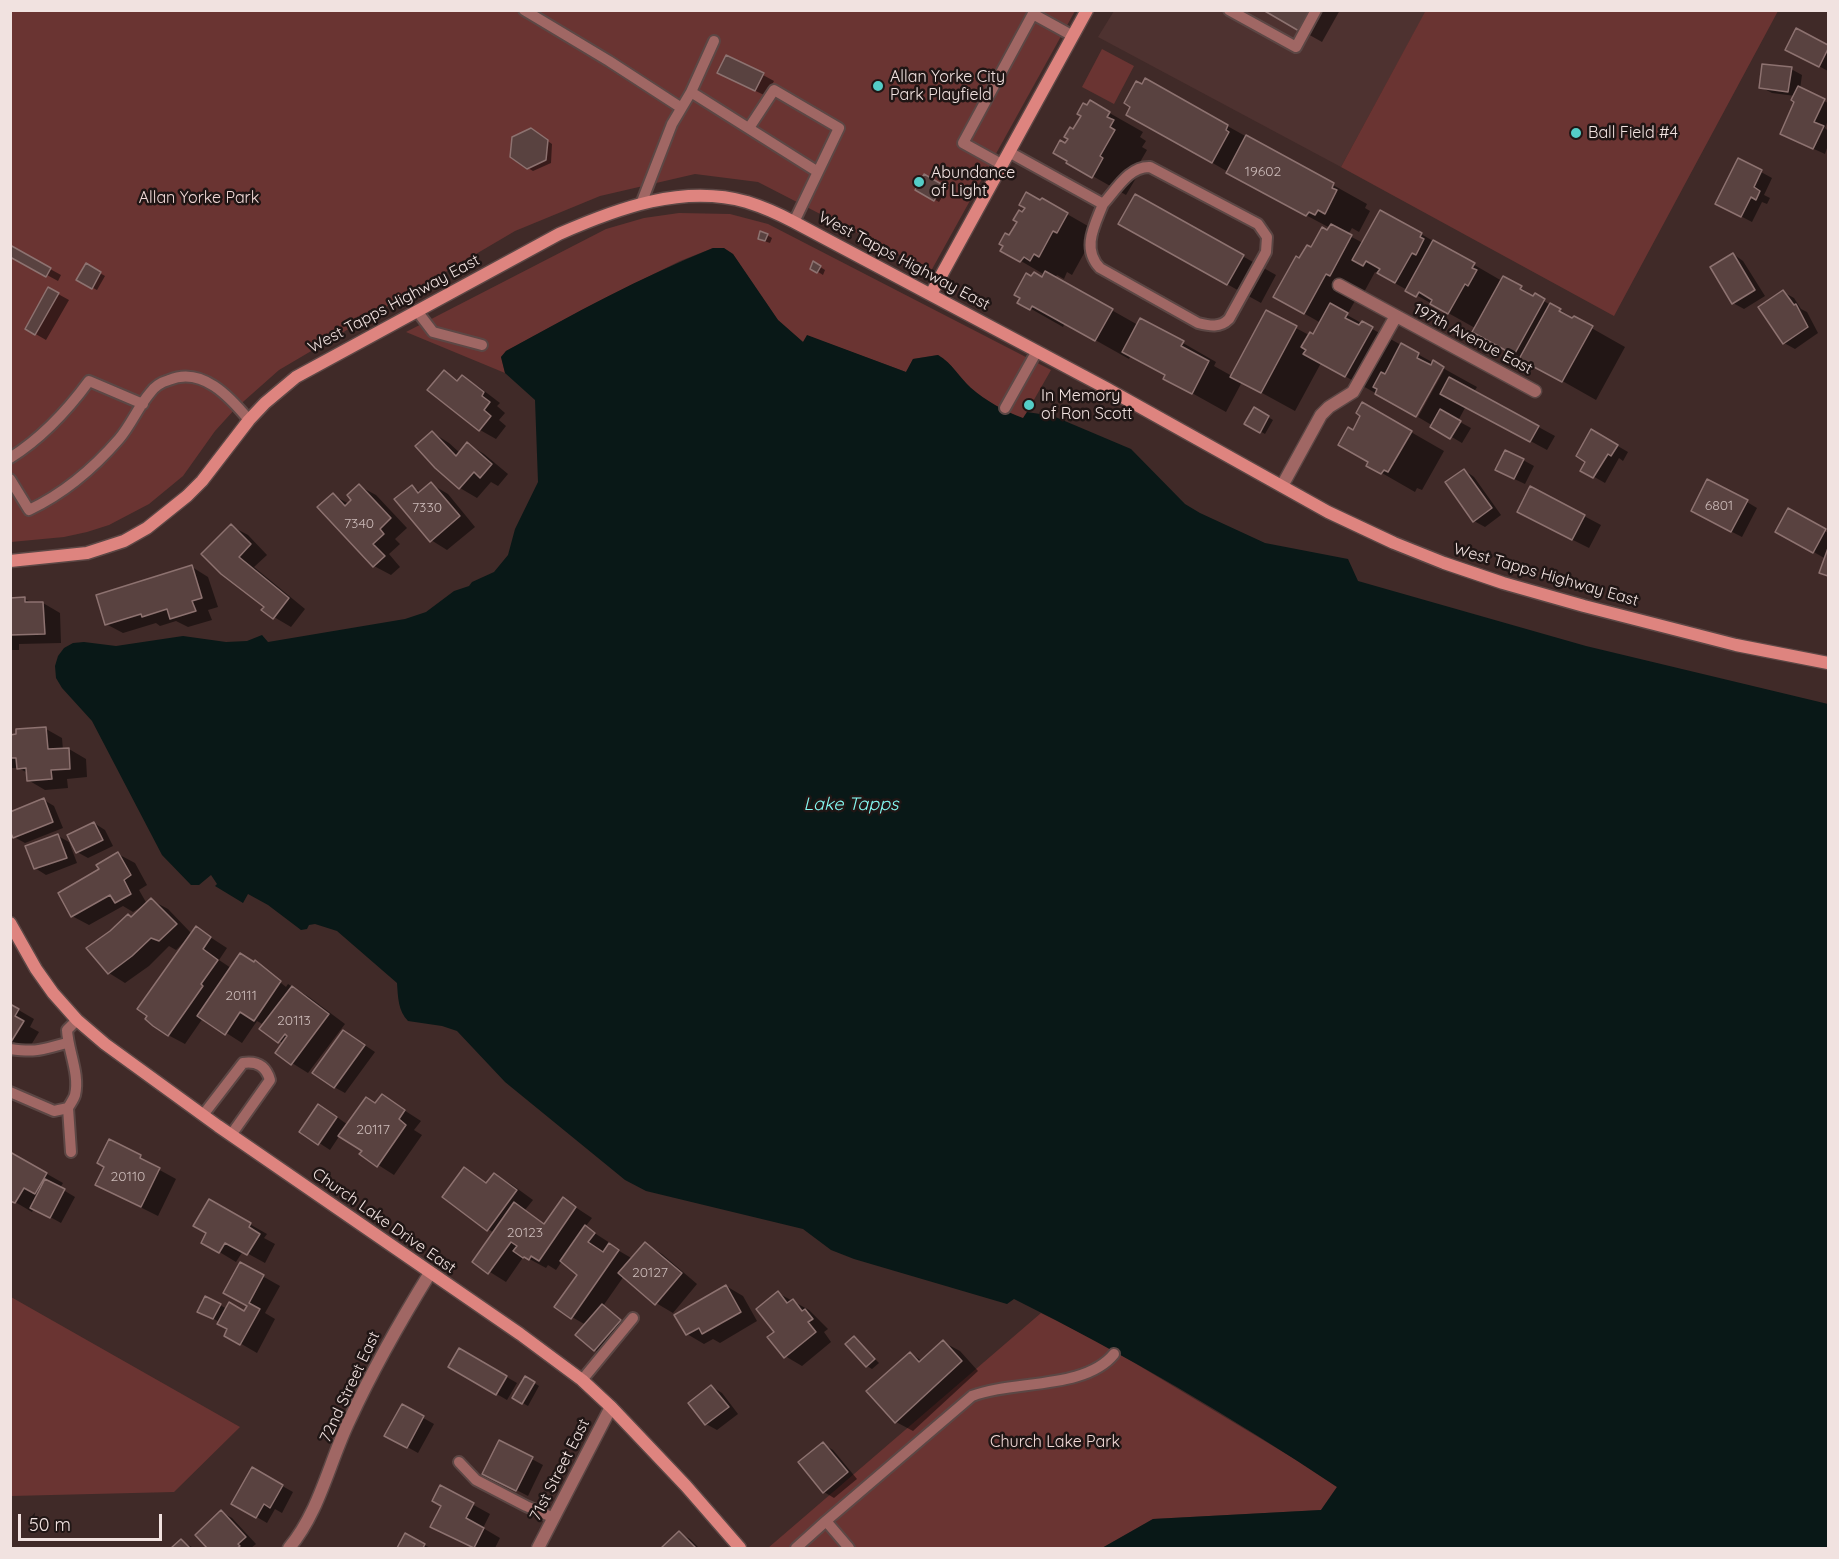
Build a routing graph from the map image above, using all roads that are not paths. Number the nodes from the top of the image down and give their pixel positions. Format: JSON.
{"nodes":[{"id":1,"x":524,"y":10,"type":"edge"},
{"id":2,"x":1087,"y":10,"type":"edge"},
{"id":3,"x":1229,"y":10,"type":"edge"},
{"id":4,"x":1316,"y":10,"type":"edge"},
{"id":5,"x":1034,"y":12,"type":"edge"},
{"id":6,"x":1073,"y":36,"type":"junction"},
{"id":7,"x":714,"y":41,"type":"dead end"},
{"id":8,"x":691,"y":92,"type":"junction"},
{"id":9,"x":680,"y":107,"type":"junction"},
{"id":10,"x":749,"y":128,"type":"junction"},
{"id":11,"x":1009,"y":152,"type":"junction"},
{"id":12,"x":1002,"y":164,"type":"junction"},
{"id":13,"x":818,"y":172,"type":"junction"},
{"id":14,"x":641,"y":204,"type":"junction"},
{"id":15,"x":1103,"y":204,"type":"junction"},
{"id":16,"x":794,"y":222,"type":"junction"},
{"id":17,"x":1339,"y":285,"type":"dead end"},
{"id":18,"x":931,"y":294,"type":"junction"},
{"id":19,"x":417,"y":311,"type":"junction"},
{"id":20,"x":1396,"y":316,"type":"junction"},
{"id":21,"x":482,"y":345,"type":"dead end"},
{"id":22,"x":1037,"y":351,"type":"junction"},
{"id":23,"x":1535,"y":391,"type":"dead end"},
{"id":24,"x":143,"y":404,"type":"junction"},
{"id":25,"x":1005,"y":408,"type":"dead end"},
{"id":26,"x":249,"y":420,"type":"junction"},
{"id":27,"x":10,"y":458,"type":"edge"},
{"id":28,"x":10,"y":479,"type":"edge"},
{"id":29,"x":1282,"y":486,"type":"junction"},
{"id":30,"x":10,"y":561,"type":"edge"},
{"id":31,"x":1828,"y":663,"type":"edge"},
{"id":32,"x":10,"y":923,"type":"edge"},
{"id":33,"x":77,"y":1020,"type":"junction"},
{"id":34,"x":68,"y":1042,"type":"junction"},
{"id":35,"x":10,"y":1049,"type":"edge"},
{"id":36,"x":10,"y":1092,"type":"edge"},
{"id":37,"x":68,"y":1108,"type":"junction"},
{"id":38,"x":203,"y":1115,"type":"junction"},
{"id":39,"x":231,"y":1135,"type":"junction"},
{"id":40,"x":71,"y":1152,"type":"dead end"},
{"id":41,"x":430,"y":1273,"type":"junction"},
{"id":42,"x":633,"y":1318,"type":"dead end"},
{"id":43,"x":1113,"y":1354,"type":"dead end"},
{"id":44,"x":582,"y":1380,"type":"junction"},
{"id":45,"x":611,"y":1407,"type":"junction"},
{"id":46,"x":459,"y":1462,"type":"dead end"},
{"id":47,"x":554,"y":1518,"type":"junction"},
{"id":48,"x":826,"y":1521,"type":"junction"},
{"id":49,"x":289,"y":1548,"type":"edge"},
{"id":50,"x":538,"y":1548,"type":"edge"},
{"id":51,"x":740,"y":1548,"type":"edge"},
{"id":52,"x":796,"y":1548,"type":"edge"},
{"id":53,"x":849,"y":1548,"type":"edge"}],
"edges":[{"from":1,"to":9,"type":"lane"},
{"from":2,"to":6,"type":"street"},
{"from":3,"to":4,"type":"lane"},
{"from":5,"to":6,"type":"lane"},
{"from":5,"to":12,"type":"lane"},
{"from":6,"to":11,"type":"street"},
{"from":7,"to":8,"type":"lane"},
{"from":8,"to":9,"type":"lane"},
{"from":8,"to":10,"type":"lane"},
{"from":9,"to":14,"type":"lane"},
{"from":10,"to":13,"type":"lane"},
{"from":10,"to":13,"type":"lane"},
{"from":11,"to":12,"type":"street"},
{"from":11,"to":15,"type":"lane"},
{"from":12,"to":18,"type":"street"},
{"from":13,"to":16,"type":"lane"},
{"from":14,"to":16,"type":"street","name":"West Tapps Highway East"},
{"from":14,"to":19,"type":"street","name":"West Tapps Highway East"},
{"from":15,"to":15,"type":"lane"},
{"from":16,"to":18,"type":"street","name":"West Tapps Highway East"},
{"from":17,"to":20,"type":"street","name":"197th Avenue East"},
{"from":18,"to":22,"type":"street","name":"West Tapps Highway East"},
{"from":19,"to":21,"type":"lane"},
{"from":19,"to":26,"type":"street","name":"West Tapps Highway East"},
{"from":20,"to":23,"type":"street","name":"197th Avenue East"},
{"from":20,"to":29,"type":"street","name":"197th Avenue East"},
{"from":22,"to":25,"type":"lane"},
{"from":22,"to":29,"type":"street","name":"West Tapps Highway East"},
{"from":24,"to":26,"type":"lane"},
{"from":24,"to":27,"type":"lane"},
{"from":24,"to":28,"type":"lane"},
{"from":26,"to":30,"type":"street","name":"West Tapps Highway East"},
{"from":29,"to":31,"type":"street","name":"West Tapps Highway East"},
{"from":32,"to":33,"type":"street","name":"Church Lake Drive East"},
{"from":33,"to":34,"type":"lane"},
{"from":33,"to":38,"type":"street","name":"Church Lake Drive East"},
{"from":34,"to":35,"type":"lane"},
{"from":34,"to":37,"type":"lane"},
{"from":36,"to":37,"type":"lane"},
{"from":37,"to":40,"type":"lane"},
{"from":38,"to":39,"type":"street","name":"Church Lake Drive East"},
{"from":38,"to":39,"type":"lane"},
{"from":39,"to":41,"type":"street","name":"Church Lake Drive East"},
{"from":41,"to":44,"type":"street","name":"Church Lake Drive East"},
{"from":41,"to":49,"type":"street","name":"72nd Street East"},
{"from":42,"to":44,"type":"lane"},
{"from":43,"to":48,"type":"lane"},
{"from":44,"to":45,"type":"street","name":"Church Lake Drive East"},
{"from":45,"to":47,"type":"street","name":"71st Street East"},
{"from":45,"to":51,"type":"street","name":"Church Lake Drive East"},
{"from":46,"to":47,"type":"lane"},
{"from":47,"to":50,"type":"street","name":"71st Street East"},
{"from":48,"to":52,"type":"lane"},
{"from":48,"to":53,"type":"lane"}]}
